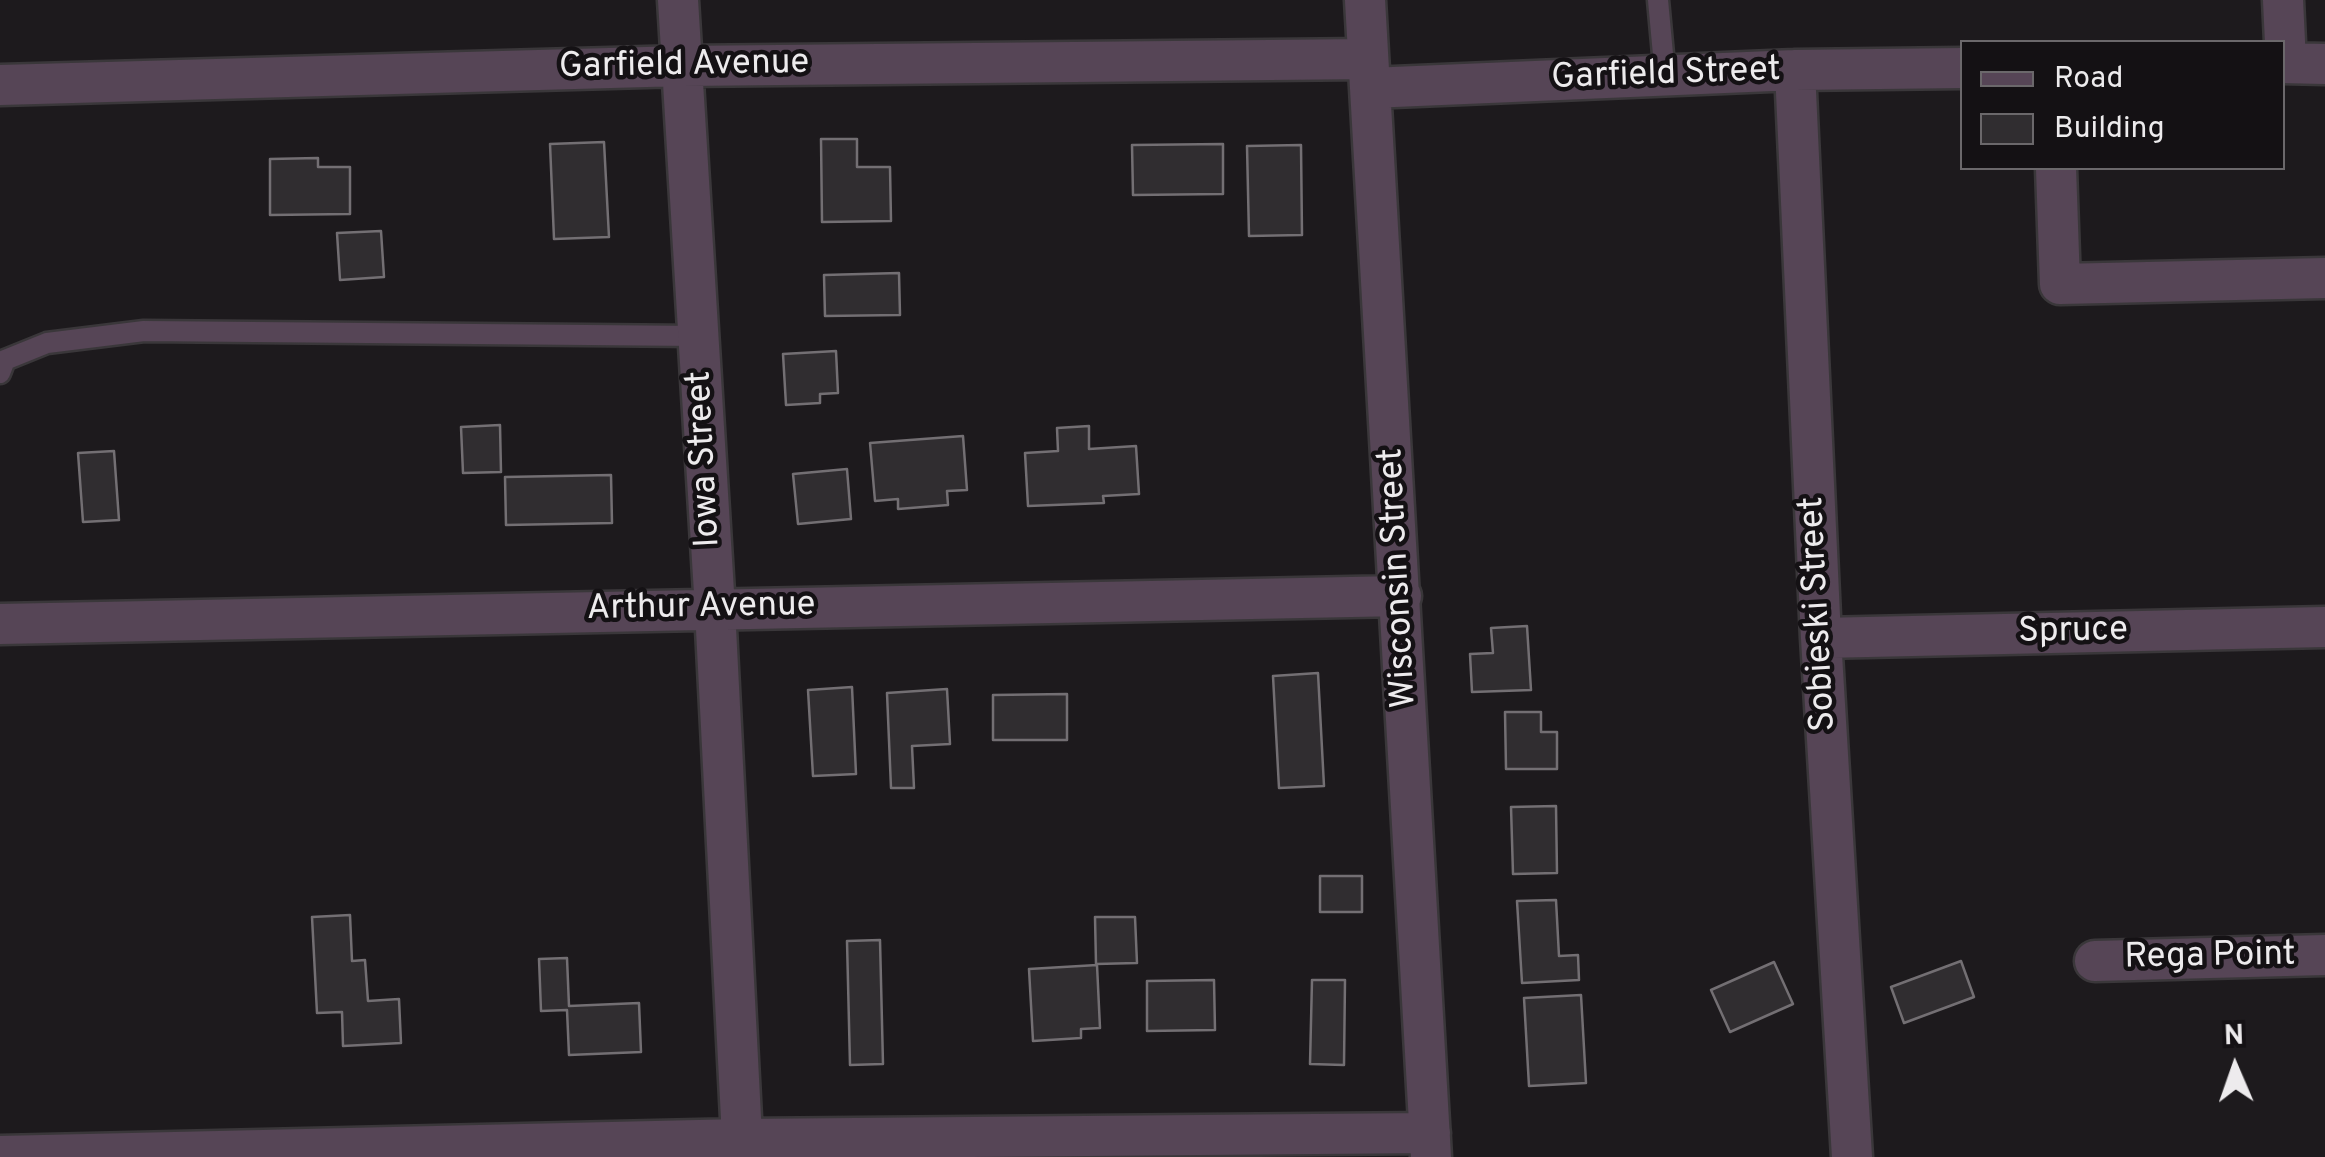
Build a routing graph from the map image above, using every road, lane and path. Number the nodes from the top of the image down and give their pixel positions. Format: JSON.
{"nodes":[{"id":1,"x":678,"y":0,"type":"edge"},
{"id":2,"x":1365,"y":0,"type":"edge"},
{"id":3,"x":1658,"y":0,"type":"edge"},
{"id":4,"x":2282,"y":0,"type":"edge"},
{"id":5,"x":2298,"y":63,"type":"edge"},
{"id":6,"x":682,"y":66,"type":"junction"},
{"id":7,"x":1960,"y":68,"type":"edge"},
{"id":8,"x":1796,"y":70,"type":"junction"},
{"id":9,"x":1369,"y":74,"type":"junction"},
{"id":10,"x":1665,"y":76,"type":"junction"},
{"id":11,"x":0,"y":86,"type":"edge"},
{"id":12,"x":2056,"y":170,"type":"edge"},
{"id":13,"x":2325,"y":278,"type":"edge"},
{"id":14,"x":698,"y":336,"type":"junction"},
{"id":15,"x":0,"y":373,"type":"edge"},
{"id":16,"x":1402,"y":596,"type":"junction"},
{"id":17,"x":714,"y":608,"type":"junction"},
{"id":18,"x":0,"y":624,"type":"edge"},
{"id":19,"x":2325,"y":627,"type":"edge"},
{"id":20,"x":1820,"y":638,"type":"junction"},
{"id":21,"x":2325,"y":956,"type":"edge"},
{"id":22,"x":2095,"y":961,"type":"dead end"},
{"id":23,"x":1430,"y":1145,"type":"edge"},
{"id":24,"x":742,"y":1148,"type":"edge"},
{"id":25,"x":0,"y":1156,"type":"edge"},
{"id":26,"x":1852,"y":1157,"type":"edge"}],
"edges":[{"from":1,"to":6,"type":"street","name":"Iowa Street"},
{"from":2,"to":9,"type":"street","name":"Wisconsin Street"},
{"from":3,"to":10,"type":"lane"},
{"from":4,"to":5,"type":"street"},
{"from":6,"to":9,"type":"street","name":"Garfield Avenue"},
{"from":6,"to":11,"type":"street","name":"Garfield Avenue"},
{"from":6,"to":14,"type":"street","name":"Iowa Street"},
{"from":7,"to":8,"type":"street","name":"Garfield Street"},
{"from":8,"to":10,"type":"street","name":"Garfield Street"},
{"from":8,"to":20,"type":"street","name":"Sobieski Street"},
{"from":9,"to":10,"type":"street","name":"Garfield Street"},
{"from":9,"to":16,"type":"street","name":"Wisconsin Street"},
{"from":12,"to":13,"type":"street"},
{"from":14,"to":15,"type":"lane"},
{"from":14,"to":17,"type":"street","name":"Iowa Street"},
{"from":16,"to":17,"type":"street","name":"Arthur Avenue"},
{"from":16,"to":23,"type":"street","name":"Wisconsin Street"},
{"from":17,"to":18,"type":"street","name":"Arthur Avenue"},
{"from":17,"to":24,"type":"street","name":"Iowa Street"},
{"from":19,"to":20,"type":"street","name":"Spruce"},
{"from":20,"to":26,"type":"street","name":"Sobieski Street"},
{"from":21,"to":22,"type":"street","name":"Rega Point"},
{"from":23,"to":24,"type":"street"},
{"from":24,"to":25,"type":"street"}]}
